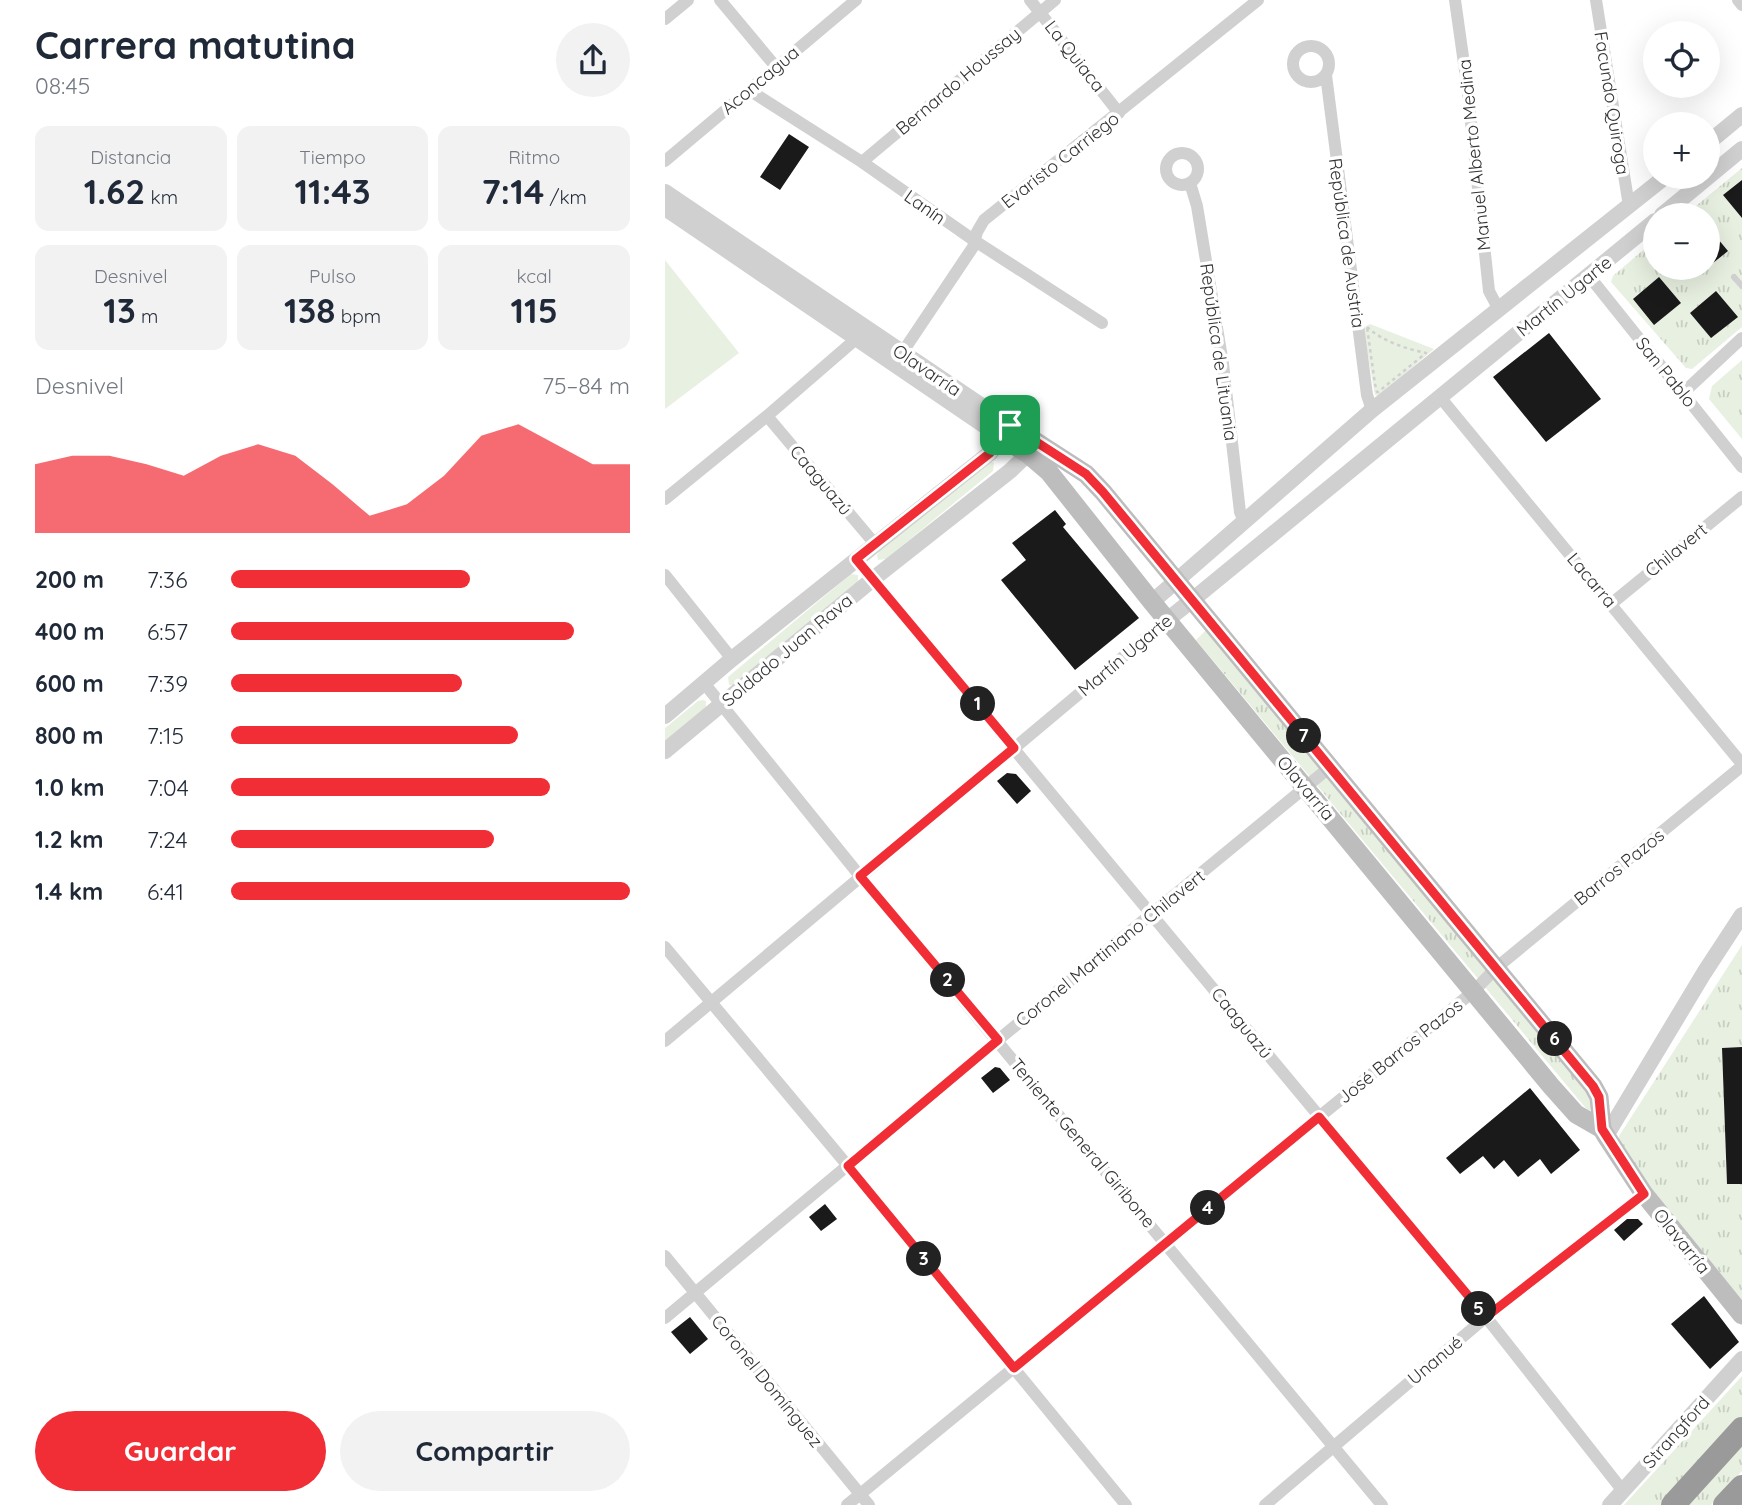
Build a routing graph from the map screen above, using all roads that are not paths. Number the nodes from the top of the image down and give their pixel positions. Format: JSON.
{"nodes":[{"id":1,"x":688,"y":0,"type":"edge"},
{"id":2,"x":720,"y":0,"type":"edge"},
{"id":3,"x":856,"y":0,"type":"edge"},
{"id":4,"x":1030,"y":0,"type":"edge"},
{"id":5,"x":1055,"y":0,"type":"edge"},
{"id":6,"x":1258,"y":0,"type":"edge"},
{"id":7,"x":1455,"y":0,"type":"edge"},
{"id":8,"x":1596,"y":0,"type":"edge"},
{"id":9,"x":1738,"y":0,"type":"edge"},
{"id":10,"x":1742,"y":5,"type":"edge"},
{"id":11,"x":1040,"y":11,"type":"junction"},
{"id":12,"x":665,"y":19,"type":"edge"},
{"id":13,"x":776,"y":67,"type":"junction"},
{"id":14,"x":1326,"y":75,"type":"dead end"},
{"id":15,"x":748,"y":90,"type":"junction"},
{"id":16,"x":1119,"y":113,"type":"junction"},
{"id":17,"x":1742,"y":115,"type":"edge"},
{"id":18,"x":1720,"y":132,"type":"edge"},
{"id":19,"x":1742,"y":149,"type":"edge"},
{"id":20,"x":665,"y":161,"type":"edge"},
{"id":21,"x":862,"y":162,"type":"junction"},
{"id":22,"x":1190,"y":183,"type":"dead end"},
{"id":23,"x":1650,"y":189,"type":"edge"},
{"id":24,"x":665,"y":192,"type":"edge"},
{"id":25,"x":1677,"y":203,"type":"edge"},
{"id":26,"x":1629,"y":206,"type":"junction"},
{"id":27,"x":665,"y":208,"type":"edge"},
{"id":28,"x":1643,"y":231,"type":"edge"},
{"id":29,"x":975,"y":241,"type":"junction"},
{"id":30,"x":1589,"y":276,"type":"junction"},
{"id":31,"x":1734,"y":277,"type":"dead end"},
{"id":32,"x":1742,"y":286,"type":"edge"},
{"id":33,"x":1498,"y":308,"type":"junction"},
{"id":34,"x":1102,"y":323,"type":"dead end"},
{"id":35,"x":1742,"y":338,"type":"edge"},
{"id":36,"x":856,"y":339,"type":"junction"},
{"id":37,"x":902,"y":353,"type":"junction"},
{"id":38,"x":1683,"y":393,"type":"junction"},
{"id":39,"x":1440,"y":397,"type":"junction"},
{"id":40,"x":1372,"y":410,"type":"junction"},
{"id":41,"x":767,"y":416,"type":"junction"},
{"id":42,"x":1006,"y":431,"type":"junction"},
{"id":43,"x":1034,"y":449,"type":"junction"},
{"id":44,"x":1742,"y":467,"type":"edge"},
{"id":45,"x":1742,"y":497,"type":"edge"},
{"id":46,"x":665,"y":499,"type":"edge"},
{"id":47,"x":1244,"y":521,"type":"junction"},
{"id":48,"x":875,"y":544,"type":"junction"},
{"id":49,"x":856,"y":559,"type":"junction"},
{"id":50,"x":665,"y":575,"type":"edge"},
{"id":51,"x":873,"y":579,"type":"junction"},
{"id":52,"x":1175,"y":581,"type":"junction"},
{"id":53,"x":1191,"y":601,"type":"junction"},
{"id":54,"x":1152,"y":602,"type":"junction"},
{"id":55,"x":1611,"y":604,"type":"junction"},
{"id":56,"x":1167,"y":620,"type":"junction"},
{"id":57,"x":732,"y":659,"type":"junction"},
{"id":58,"x":704,"y":684,"type":"junction"},
{"id":59,"x":721,"y":705,"type":"junction"},
{"id":60,"x":665,"y":716,"type":"edge"},
{"id":61,"x":1014,"y":748,"type":"junction"},
{"id":62,"x":665,"y":751,"type":"edge"},
{"id":63,"x":1742,"y":765,"type":"edge"},
{"id":64,"x":1330,"y":767,"type":"junction"},
{"id":65,"x":1305,"y":787,"type":"junction"},
{"id":66,"x":860,"y":876,"type":"junction"},
{"id":67,"x":1152,"y":914,"type":"junction"},
{"id":68,"x":1742,"y":915,"type":"edge"},
{"id":69,"x":665,"y":947,"type":"edge"},
{"id":70,"x":1496,"y":968,"type":"junction"},
{"id":71,"x":1474,"y":991,"type":"junction"},
{"id":72,"x":711,"y":1003,"type":"junction"},
{"id":73,"x":998,"y":1040,"type":"junction"},
{"id":74,"x":665,"y":1041,"type":"edge"},
{"id":75,"x":1319,"y":1117,"type":"junction"},
{"id":76,"x":1604,"y":1132,"type":"junction"},
{"id":77,"x":848,"y":1166,"type":"junction"},
{"id":78,"x":1644,"y":1194,"type":"junction"},
{"id":79,"x":1165,"y":1243,"type":"junction"},
{"id":80,"x":665,"y":1256,"type":"edge"},
{"id":81,"x":695,"y":1293,"type":"junction"},
{"id":82,"x":1742,"y":1315,"type":"edge"},
{"id":83,"x":1486,"y":1317,"type":"junction"},
{"id":84,"x":665,"y":1318,"type":"edge"},
{"id":85,"x":1742,"y":1359,"type":"edge"},
{"id":86,"x":1014,"y":1368,"type":"junction"},
{"id":87,"x":1742,"y":1429,"type":"edge"},
{"id":88,"x":1333,"y":1447,"type":"junction"},
{"id":89,"x":1742,"y":1487,"type":"edge"},
{"id":90,"x":1623,"y":1491,"type":"junction"},
{"id":91,"x":864,"y":1500,"type":"edge"},
{"id":92,"x":847,"y":1505,"type":"edge"},
{"id":93,"x":1126,"y":1505,"type":"edge"},
{"id":94,"x":1265,"y":1505,"type":"edge"},
{"id":95,"x":1381,"y":1505,"type":"edge"},
{"id":96,"x":1610,"y":1505,"type":"edge"},
{"id":97,"x":1673,"y":1505,"type":"edge"},
{"id":98,"x":1725,"y":1505,"type":"edge"}],
"edges":[{"from":1,"to":12,"type":"street"},
{"from":2,"to":13,"type":"street"},
{"from":3,"to":13,"type":"street","name":"Aconcagua"},
{"from":4,"to":11,"type":"street","name":"La Quiaca"},
{"from":5,"to":11,"type":"street","name":"Bernardo Houssay"},
{"from":6,"to":16,"type":"street","name":"Evaristo Carriego"},
{"from":7,"to":33,"type":"street","name":"Manuel Alberto Medina"},
{"from":8,"to":26,"type":"street","name":"Facundo Quiroga"},
{"from":9,"to":10,"type":"street"},
{"from":11,"to":16,"type":"street","name":"La Quiaca"},
{"from":11,"to":21,"type":"street","name":"Bernardo Houssay"},
{"from":13,"to":15,"type":"street","name":"Aconcagua"},
{"from":14,"to":40,"type":"street","name":"República de Austria"},
{"from":15,"to":20,"type":"street","name":"Aconcagua"},
{"from":15,"to":21,"type":"street","name":"Lanín"},
{"from":16,"to":29,"type":"street","name":"Evaristo Carriego"},
{"from":17,"to":18,"type":"street"},
{"from":19,"to":25,"type":"street"},
{"from":21,"to":29,"type":"street","name":"Lanín"},
{"from":22,"to":47,"type":"street","name":"República de Lituania"},
{"from":23,"to":26,"type":"street","name":"Martín Ugarte"},
{"from":24,"to":37,"type":"street","name":"Olavarría"},
{"from":26,"to":33,"type":"street","name":"Martín Ugarte"},
{"from":27,"to":36,"type":"street","name":"Olavarría"},
{"from":28,"to":30,"type":"street","name":"Martín Ugarte"},
{"from":29,"to":34,"type":"street","name":"Lanín"},
{"from":29,"to":37,"type":"street","name":"Evaristo Carriego"},
{"from":30,"to":38,"type":"street","name":"San Pablo"},
{"from":30,"to":39,"type":"street","name":"Martín Ugarte"},
{"from":31,"to":32,"type":"lane"},
{"from":33,"to":40,"type":"street","name":"Martín Ugarte"},
{"from":35,"to":38,"type":"street"},
{"from":36,"to":41,"type":"street"},
{"from":36,"to":42,"type":"street","name":"Olavarría"},
{"from":37,"to":42,"type":"street","name":"Olavarría"},
{"from":38,"to":44,"type":"street","name":"San Pablo"},
{"from":39,"to":53,"type":"street","name":"Martín Ugarte"},
{"from":39,"to":55,"type":"street","name":"Lacarra"},
{"from":40,"to":47,"type":"street","name":"Martín Ugarte"},
{"from":41,"to":46,"type":"street"},
{"from":41,"to":48,"type":"street","name":"Caaguazú"},
{"from":42,"to":43,"type":"main road","name":"Olavarría"},
{"from":42,"to":48,"type":"street","name":"Soldado Juan Rava"},
{"from":43,"to":51,"type":"street","name":"Soldado Juan Rava"},
{"from":43,"to":52,"type":"main road","name":"Olavarría"},
{"from":43,"to":54,"type":"main road","name":"Olavarría"},
{"from":45,"to":55,"type":"street","name":"Chilavert"},
{"from":47,"to":52,"type":"street","name":"Martín Ugarte"},
{"from":48,"to":49,"type":"street","name":"Soldado Juan Rava"},
{"from":49,"to":51,"type":"street","name":"Caaguazú"},
{"from":49,"to":57,"type":"street","name":"Soldado Juan Rava"},
{"from":50,"to":57,"type":"street"},
{"from":51,"to":59,"type":"street","name":"Soldado Juan Rava"},
{"from":51,"to":61,"type":"street","name":"Caaguazú"},
{"from":52,"to":53,"type":"main road","name":"Olavarría"},
{"from":52,"to":54,"type":"street","name":"Martín Ugarte"},
{"from":53,"to":56,"type":"street","name":"Martín Ugarte"},
{"from":53,"to":64,"type":"main road","name":"Olavarría"},
{"from":54,"to":56,"type":"main road","name":"Olavarría"},
{"from":55,"to":63,"type":"street","name":"Lacarra"},
{"from":56,"to":61,"type":"street","name":"Martín Ugarte"},
{"from":56,"to":65,"type":"main road","name":"Olavarría"},
{"from":57,"to":58,"type":"street","name":"Soldado Juan Rava"},
{"from":58,"to":59,"type":"street","name":"Teniente General Giribone"},
{"from":58,"to":60,"type":"street","name":"Soldado Juan Rava"},
{"from":59,"to":62,"type":"street","name":"Soldado Juan Rava"},
{"from":59,"to":66,"type":"street","name":"Teniente General Giribone"},
{"from":61,"to":66,"type":"street","name":"Martín Ugarte"},
{"from":61,"to":67,"type":"street","name":"Caaguazú"},
{"from":63,"to":70,"type":"street","name":"Barros Pazos"},
{"from":64,"to":65,"type":"street","name":"Coronel Martiniano Chilavert"},
{"from":64,"to":70,"type":"main road","name":"Olavarría"},
{"from":65,"to":67,"type":"street","name":"Coronel Martiniano Chilavert"},
{"from":65,"to":71,"type":"main road","name":"Olavarría"},
{"from":66,"to":72,"type":"street","name":"Martín Ugarte"},
{"from":66,"to":73,"type":"street","name":"Teniente General Giribone"},
{"from":67,"to":73,"type":"street","name":"Coronel Martiniano Chilavert"},
{"from":67,"to":75,"type":"street","name":"Caaguazú"},
{"from":68,"to":76,"type":"street"},
{"from":69,"to":72,"type":"street"},
{"from":70,"to":71,"type":"street","name":"José Barros Pazos"},
{"from":70,"to":76,"type":"main road","name":"Olavarría"},
{"from":71,"to":75,"type":"street","name":"José Barros Pazos"},
{"from":71,"to":76,"type":"main road","name":"Olavarría"},
{"from":72,"to":74,"type":"street","name":"Martín Ugarte"},
{"from":72,"to":77,"type":"street"},
{"from":73,"to":77,"type":"street","name":"Coronel Martiniano Chilavert"},
{"from":73,"to":79,"type":"street","name":"Teniente General Giribone"},
{"from":75,"to":79,"type":"street","name":"José Barros Pazos"},
{"from":75,"to":83,"type":"street","name":"Caaguazú"},
{"from":76,"to":78,"type":"main road","name":"Olavarría"},
{"from":77,"to":81,"type":"street","name":"Coronel Martiniano Chilavert"},
{"from":77,"to":86,"type":"street"},
{"from":78,"to":82,"type":"main road","name":"Olavarría"},
{"from":78,"to":83,"type":"street","name":"Unanué"},
{"from":79,"to":86,"type":"street","name":"José Barros Pazos"},
{"from":79,"to":88,"type":"street","name":"Teniente General Giribone"},
{"from":80,"to":81,"type":"street","name":"Coronel Domínguez"},
{"from":81,"to":84,"type":"street","name":"Coronel Martiniano Chilavert"},
{"from":81,"to":91,"type":"street","name":"Coronel Domínguez"},
{"from":83,"to":88,"type":"street","name":"Unanué"},
{"from":83,"to":90,"type":"street","name":"Caaguazú"},
{"from":85,"to":90,"type":"street","name":"Strangford"},
{"from":86,"to":91,"type":"street","name":"José Barros Pazos"},
{"from":86,"to":93,"type":"street"},
{"from":87,"to":97,"type":"highway"},
{"from":88,"to":94,"type":"street","name":"Unanué"},
{"from":88,"to":95,"type":"street","name":"Teniente General Giribone"},
{"from":89,"to":98,"type":"highway"},
{"from":90,"to":96,"type":"street","name":"Strangford"},
{"from":91,"to":92,"type":"street","name":"José Barros Pazos"}]}
